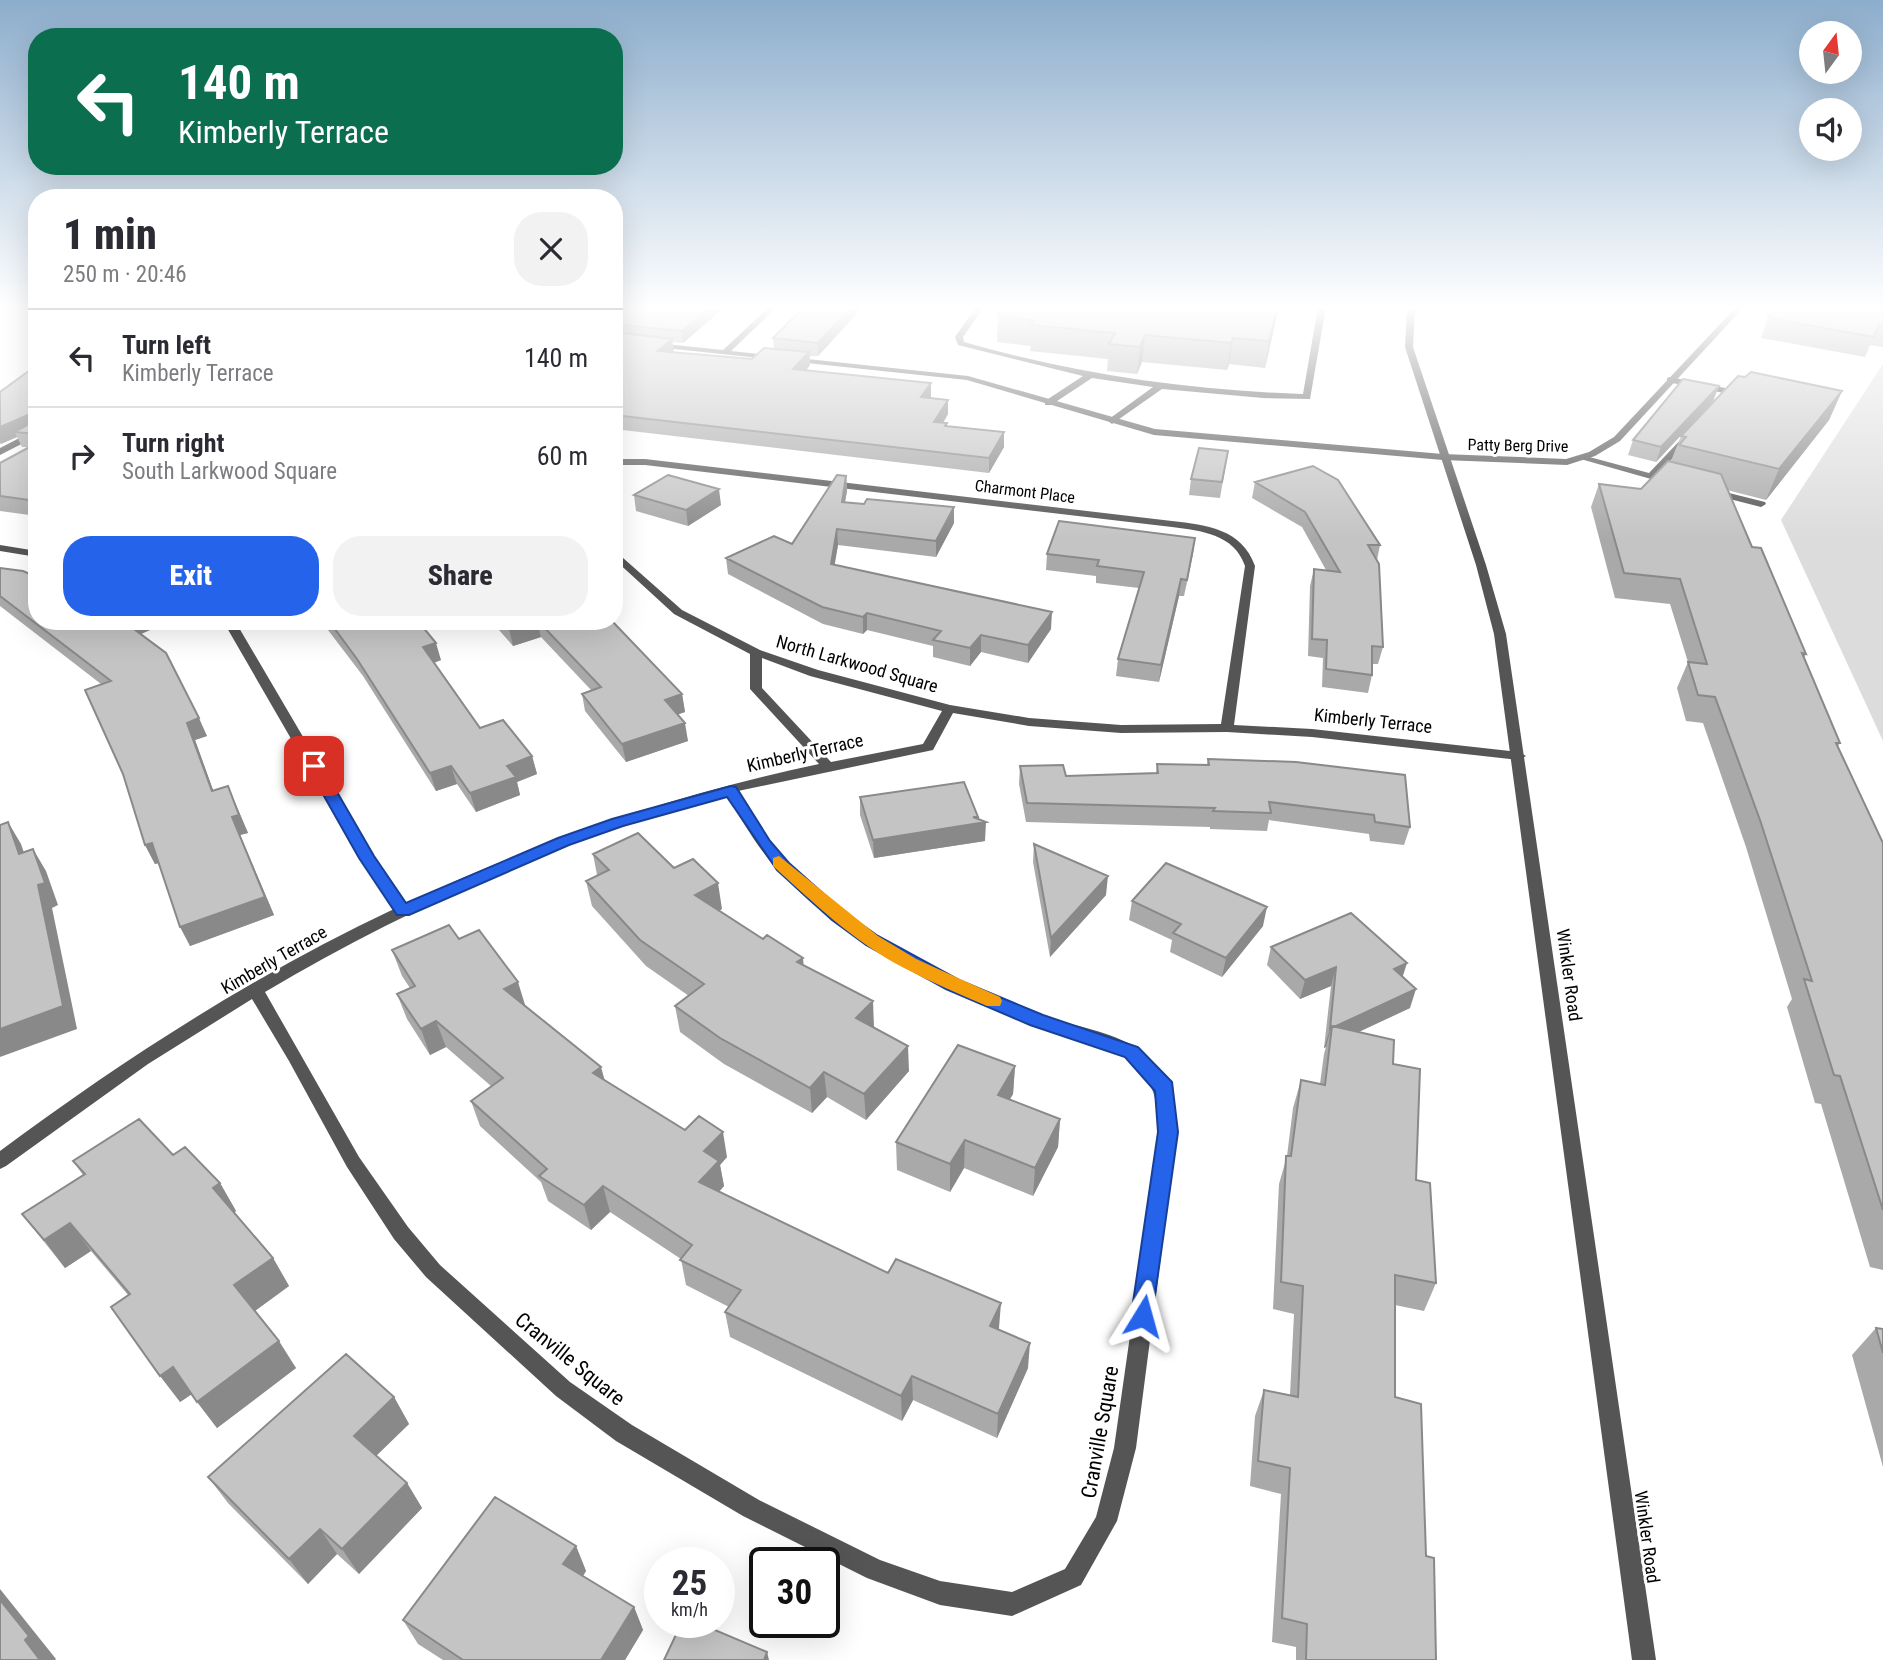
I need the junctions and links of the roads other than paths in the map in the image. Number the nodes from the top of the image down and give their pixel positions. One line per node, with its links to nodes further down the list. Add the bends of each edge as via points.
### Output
1 (989, 384): 11 (street, Patty Berg Drive)
2 (1076, 384): 11 (street)
3 (1158, 384): 8 (street)
4 (1309, 384): 8 (street, via 1307,397)
5 (1421, 384): 17 (street, Winkler Road)
6 (1666, 384): 18 (street, Patty Berg Drive, via 1617,439)
7 (1692, 384): 9 (street)
8 (1162, 385): 13 (street)
9 (1730, 392): 10 (street); 12 (street)
10 (1743, 395)
11 (1048, 403): 13 (street, Patty Berg Drive)
12 (1712, 411)
13 (1112, 421): 17 (street, Patty Berg Drive, via 1154,432)
14 (1695, 429): 20 (street)
15 (28, 437): 16 (street)
16 (0, 452)
17 (1443, 457): 18 (street, Patty Berg Drive, via 1567,463); 31 (street, Winkler Road, via 1500,634)
18 (1582, 458): 20 (street)
19 (623, 462): 30 (street, Charmont Place, via 1172,524 1231,537 1247,552 1250,566)
20 (1651, 476): 21 (street)
21 (1663, 479)
22 (1700, 488): 23 (street)
23 (1761, 504)
24 (0, 548): 25 (street)
25 (28, 553)
26 (623, 561): 28 (street, North Larkwood Square, via 678,612)
27 (234, 630): 34 (street, via 367,858)
28 (756, 652): 29 (street, North Larkwood Square, via 814,673); 32 (street, North Larkwood Square, via 756,689)
29 (949, 709): 30 (street, Kimberly Terrace, via 1029,722 1121,729); 32 (street, Kimberly Terrace, via 928,747)
30 (1227, 728): 31 (street, Kimberly Terrace)
31 (1519, 756): 37 (street, Winkler Road)
32 (828, 765): 33 (street, Kimberly Terrace)
33 (731, 791): 34 (street, Kimberly Terrace, via 617,822); 35 (street, Cranville Square, via 783,867 872,940 952,984 1036,1020 1132,1052 1165,1088 1168,1132 1125,1448 1107,1521 1073,1577 1012,1604 940,1593 876,1570 751,1508 624,1433 563,1389 433,1271 401,1233 353,1163)
34 (403, 911): 35 (street, Kimberly Terrace)
35 (256, 991): 36 (street, Kimberly Terrace, via 134,1066)
36 (0, 1161)
37 (1644, 1660)

